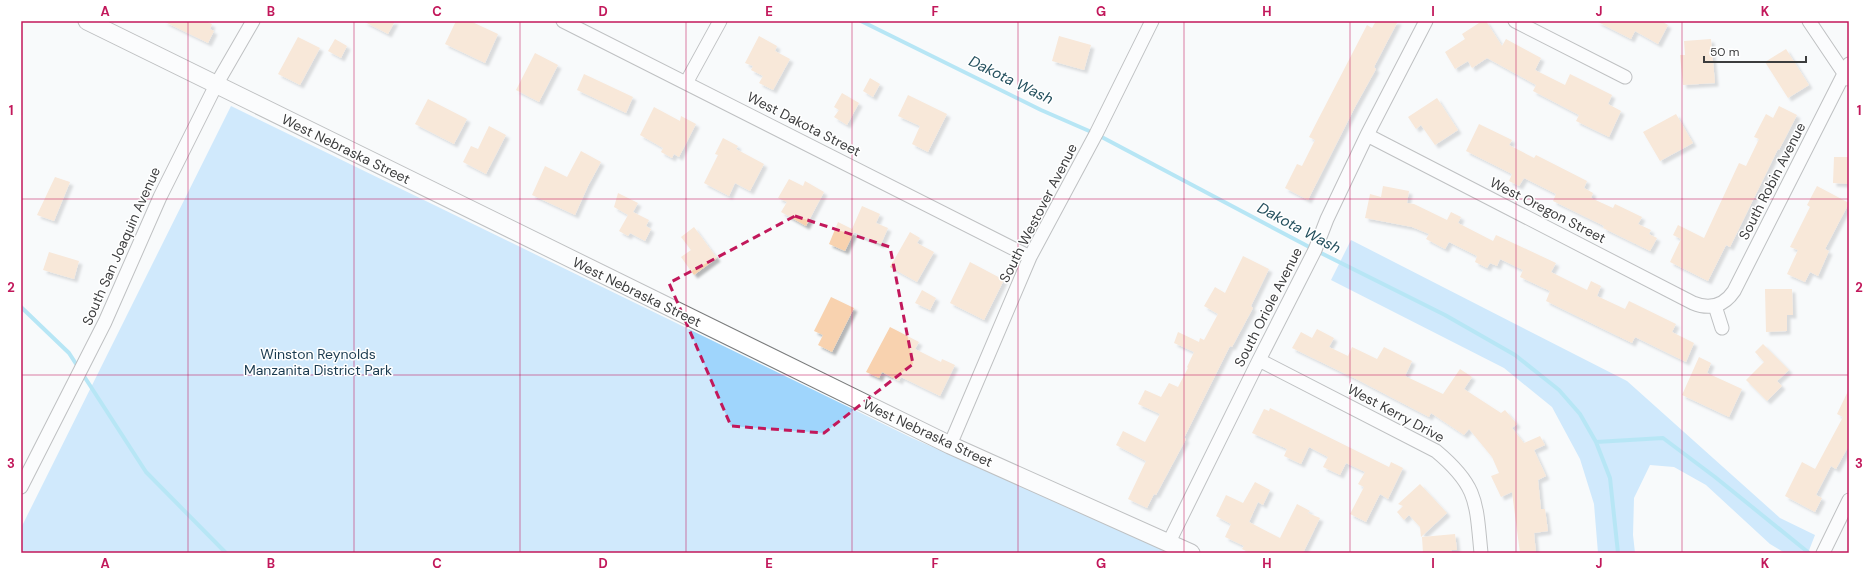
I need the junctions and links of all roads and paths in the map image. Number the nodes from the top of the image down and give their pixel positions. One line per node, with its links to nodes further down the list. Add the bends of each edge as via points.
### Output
1 (87, 21): 12 (street, West Nebraska Street)
2 (254, 21): 12 (street, South San Joaquin Avenue)
3 (563, 21): 11 (street, West Dakota Street)
4 (720, 21): 11 (street)
5 (1152, 21): 14 (street, South Westover Avenue, via 1096,134)
6 (1426, 21): 13 (street, South Oriole Avenue)
7 (1515, 21): 10 (street)
8 (1808, 21): 9 (street)
9 (1847, 73): 15 (street, South Robin Avenue, via 1734,292 1724,303)
10 (1625, 77)
11 (686, 83): 14 (street, West Dakota Street)
12 (216, 85): 18 (street, West Nebraska Street); 19 (street, South San Joaquin Avenue, via 160,197 106,322)
13 (1367, 135): 15 (street, West Oregon Street, via 1693,303 1707,307); 17 (street, South Oriole Avenue, via 1315,250)
14 (1030, 257): 18 (street, South Westover Avenue)
15 (1715, 306): 16 (street)
16 (1722, 328)
17 (1259, 360): 21 (street, South Oriole Avenue); 23 (street, West Kerry Drive, via 1436,451 1454,466 1468,485 1476,503)
18 (950, 445): 21 (street, West Nebraska Street)
19 (21, 487)
20 (1849, 500): 24 (street)
21 (1170, 542): 22 (street, West Nebraska Street)
22 (1191, 553)
23 (1481, 553)
24 (1823, 553)

